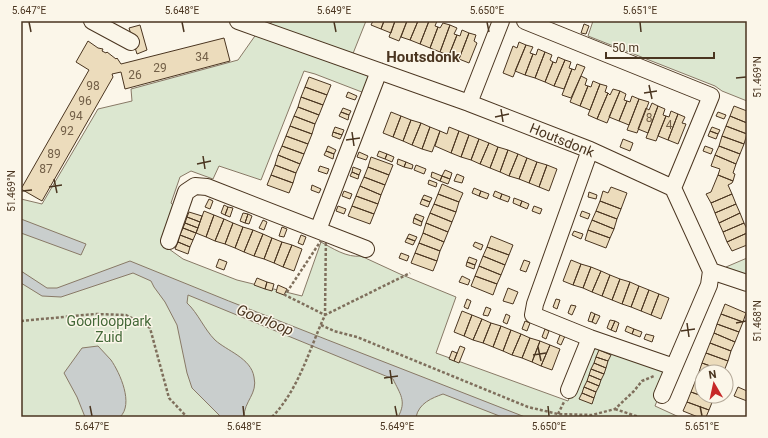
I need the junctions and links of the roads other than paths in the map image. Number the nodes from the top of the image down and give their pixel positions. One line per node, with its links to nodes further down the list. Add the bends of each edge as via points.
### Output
1 (92, 21): 5 (street)
2 (238, 21): 6 (street, Houtsdonk)
3 (501, 21): 7 (street)
4 (525, 21): 9 (street, via 711,96)
5 (131, 42)
6 (379, 71): 7 (street, Houtsdonk); 10 (street)
7 (469, 104): 8 (street, Houtsdonk)
8 (590, 150): 9 (street, Houtsdonk); 15 (street, via 533,315)
9 (673, 188): 13 (street)
10 (322, 232): 11 (street, via 207,187 195,186 186,192); 12 (street)
11 (169, 241)
12 (366, 248)
13 (711, 271): 14 (street); 16 (street, via 709,285)
14 (747, 283)
15 (590, 338): 16 (street); 17 (street)
16 (674, 368): 18 (street)
17 (569, 390)
18 (662, 395)

